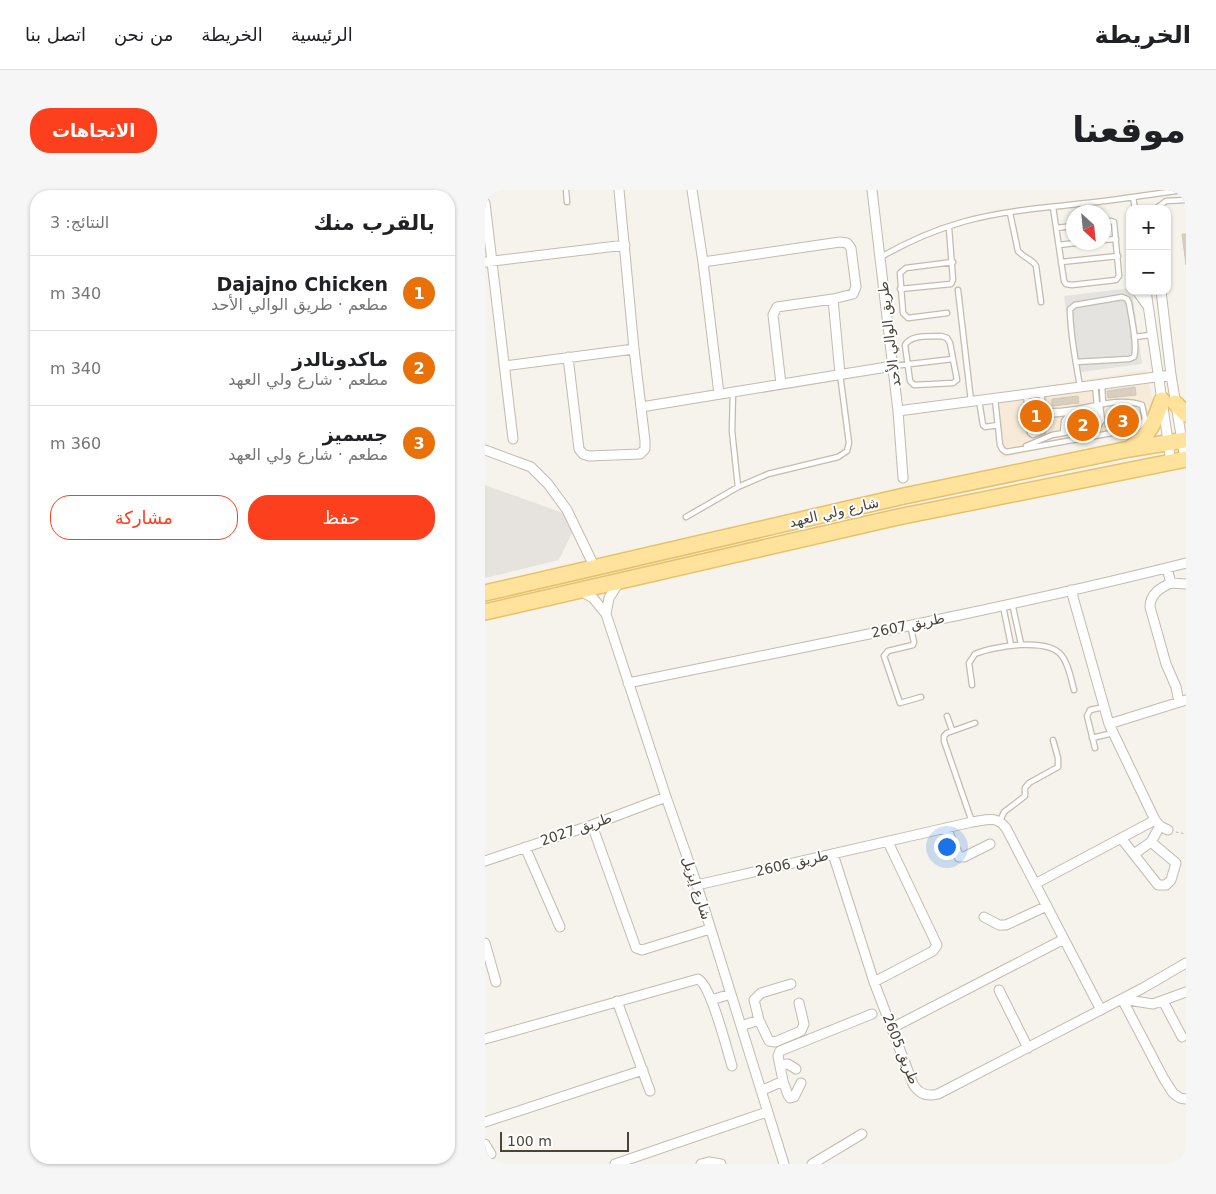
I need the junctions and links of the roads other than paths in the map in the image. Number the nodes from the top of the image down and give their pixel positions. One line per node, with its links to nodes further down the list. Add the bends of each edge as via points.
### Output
1 (566, 190): 8 (lane)
2 (619, 190): 20 (street)
3 (693, 190): 26 (street)
4 (872, 190): 24 (street, طريق الوالي الأحد)
5 (1183, 190): 6 (lane)
6 (1133, 197): 10 (lane); 12 (lane)
7 (1186, 200): 11 (lane, via 1166,201)
8 (567, 202)
9 (485, 203): 25 (street)
10 (1134, 205)
11 (1160, 205)
12 (1053, 207): 13 (lane); 17 (lane)
13 (1010, 213): 16 (lane, via 966,221); 35 (lane, via 1018,251 1036,266)
14 (1111, 220): 19 (lane)
15 (1066, 227): 17 (lane)
16 (949, 228): 24 (lane, via 898,247); 27 (lane)
17 (1056, 228): 22 (lane)
18 (1111, 239): 19 (lane)
19 (1116, 239): 23 (lane)
20 (625, 245): 25 (street); 40 (street)
21 (1066, 245): 22 (lane)
22 (1059, 246): 28 (lane)
23 (1118, 256): 28 (lane); 28 (lane, via 1119,276 1116,280 1071,285 1064,280)
24 (881, 257): 46 (street, طريق الوالي الأحد)
25 (489, 262): 45 (street)
26 (703, 262): 34 (street, via 847,243 851,248 856,287 853,294); 55 (street)
27 (953, 262): 29 (lane, via 906,268 900,273); 29 (lane, via 951,284)
28 (1061, 262)
29 (900, 289): 37 (lane, via 904,316)
30 (957, 290): 58 (lane)
31 (1140, 295): 36 (street)
32 (1147, 295): 36 (street)
33 (1161, 295): 48 (street)
34 (833, 300): 47 (street); 50 (street, via 774,310)
35 (1041, 302)
36 (1148, 306): 38 (street)
37 (947, 313)
38 (1151, 335): 39 (lane); 49 (street)
39 (1134, 336): 43 (lane, via 1132,359); 43 (lane, via 1129,301 1125,297 1075,305 1070,311)
40 (634, 349): 41 (street); 60 (street)
41 (568, 358): 45 (street); 60 (street, via 579,449 583,454 640,454 645,449)
42 (953, 359): 44 (lane); 44 (lane, via 947,338 911,338 905,345); 44 (lane, via 957,380 953,383 913,385)
43 (1076, 362): 52 (lane)
44 (907, 363): 46 (lane)
45 (504, 366): 65 (street)
46 (893, 366): 47 (street); 62 (street, طريق الوالي الأحد)
47 (841, 374): 50 (street); 71 (lane, via 849,443 847,451 839,457 768,474)
48 (1171, 375): 49 (street); 59 (street)
49 (1158, 377): 51 (street); 59 (street)
50 (781, 384): 53 (street)
51 (1098, 385): 52 (street); 61 (lane)
52 (1080, 387): 54 (street)
53 (733, 392): 55 (street); 71 (lane, via 732,431)
54 (1041, 392): 56 (street); 61 (lane, via 1043,405 1049,411)
55 (719, 394): 60 (street)
56 (1026, 394): 57 (street); 61 (lane, via 1033,436 1043,432 1047,415)
57 (995, 399): 58 (street); 63 (lane)
58 (975, 401): 62 (street); 63 (lane, via 983,425)
59 (1174, 406): 66 (main road); 69 (street); 69 (street)
60 (641, 407)
61 (1100, 407): 64 (lane, via 1067,417 1063,421); 64 (lane, via 1102,420 1098,427); 68 (lane, via 1128,402 1142,405 1145,419 1134,429)
62 (898, 411): 70 (street, طريق الوالي الأحد)
63 (998, 425): 68 (lane, via 1002,449 1006,452)
64 (1063, 433): 68 (lane)
65 (513, 439)
66 (1129, 449): 69 (main road, شارع ولي العهد); 74 (main road, شارع ولي العهد, via 904,496)
67 (485, 450): 74 (street, via 531,467 548,484 567,510)
68 (1018, 450)
69 (1178, 451): 76 (main road, شارع ولي العهد, via 1051,480 1026,490)
70 (903, 478)
71 (738, 487): 72 (lane)
72 (685, 517)
73 (1186, 563): 75 (street, طريق 2607)
74 (595, 568): 79 (main road); 82 (main road, شارع ولي العهد)
75 (1167, 568): 77 (street); 81 (street, طريق 2607)
76 (622, 580): 79 (main road, شارع ولي العهد); 85 (street, via 611,593)
77 (1171, 583): 78 (street); 93 (street, via 1153,594 1150,607 1166,664)
78 (1186, 584)
79 (598, 585): 80 (main road, شارع ولي العهد)
80 (579, 590): 84 (main road, شارع ولي العهد); 85 (street, شارع إيزيل, via 593,598)
81 (1071, 590): 83 (street, طريق 2607); 94 (street)
82 (485, 593)
83 (1007, 604): 86 (street, طريق 2607); 87 (lane); 88 (lane)
84 (485, 612)
85 (606, 614): 89 (street, شارع إيزيل)
86 (911, 625): 89 (street, طريق 2607); 92 (lane, via 913,644 888,651 884,656 900,703)
87 (1021, 644): 88 (lane); 91 (lane, via 1052,649 1061,654)
88 (1011, 645): 90 (lane, via 980,652 971,658)
89 (628, 683): 103 (street, شارع إيزيل)
90 (971, 685)
91 (1074, 690)
92 (921, 697)
93 (1182, 701): 97 (street)
94 (1104, 708): 97 (street); 100 (lane, via 1088,713)
95 (947, 716): 98 (lane)
96 (975, 723): 98 (lane)
97 (1109, 724): 99 (street)
98 (952, 730): 105 (lane, via 944,740)
99 (1113, 734): 100 (lane); 107 (street)
100 (1092, 738): 102 (lane)
101 (1053, 740): 104 (lane, via 1058,766 1029,783 1025,796 1004,812)
102 (1095, 748)
103 (666, 797): 106 (street, طريق 2027); 118 (street, شارع إيزيل)
104 (1001, 821): 105 (street, طريق 2606); 117 (street)
105 (972, 822): 108 (street, طريق 2606)
106 (591, 825): 113 (street, طريق 2027); 122 (street, via 636,948 642,950)
107 (1161, 826): 109 (street); 111 (street)
108 (946, 828): 110 (street, طريق 2606); 112 (street, via 959,857)
109 (1121, 838): 115 (street); 117 (street)
110 (887, 842): 114 (street, طريق 2606); 127 (street, via 937,945 933,951)
111 (1151, 842): 115 (street); 115 (street, via 1176,864 1166,885 1158,885)
112 (990, 844)
113 (525, 847): 116 (street, طريق 2027); 121 (street)
114 (833, 854): 118 (street, طريق 2606); 127 (street, طريق 2605)
115 (1134, 854)
116 (485, 861)
117 (1035, 884): 119 (street)
118 (697, 885): 122 (street, شارع إيزيل)
119 (1047, 906): 120 (street, via 1006,925); 123 (street)
120 (985, 917)
121 (560, 927)
122 (710, 929): 131 (street, شارع إيزيل)
123 (1065, 939): 137 (street); 141 (street)
124 (485, 943): 126 (street)
125 (1186, 963): 132 (street, طريق 2605)
126 (496, 982)
127 (875, 982): 141 (street, طريق 2605)
128 (791, 984): 139 (street, via 757,996 754,1000)
129 (999, 990): 144 (street)
130 (1186, 993): 135 (street)
131 (731, 994): 133 (street); 140 (street, شارع إيزيل)
132 (1122, 999): 135 (street, via 1147,1004); 137 (street, طريق 2605); 153 (street, via 1164,1079 1173,1092)
133 (711, 1000): 134 (street, via 704,983 698,978); 146 (street)
134 (617, 1001): 143 (street); 148 (street)
135 (1163, 1001): 142 (street)
136 (799, 1003): 139 (street, via 804,1024 801,1032 775,1042 769,1041)
137 (1101, 1010): 144 (street, طريق 2605)
138 (872, 1014): 145 (street, via 780,1051)
139 (759, 1020): 140 (street)
140 (741, 1026): 152 (street, شارع إيزيل)
141 (892, 1028): 144 (street, طريق 2605, via 915,1087 930,1096)
142 (1182, 1037)
143 (485, 1039)
144 (1028, 1048)
145 (780, 1065): 147 (street, via 788,1064); 149 (street)
146 (733, 1066)
147 (796, 1069)
148 (643, 1070): 151 (street); 155 (street)
149 (783, 1081): 150 (street, via 790,1098 794,1097); 152 (street)
150 (801, 1083)
151 (650, 1091)
152 (761, 1091): 154 (street, شارع إيزيل)
153 (1186, 1099)
154 (767, 1112): 159 (street); 162 (street, شارع إيزيل)
155 (485, 1122)
156 (862, 1134): 163 (street)
157 (485, 1144): 158 (street)
158 (491, 1154)
159 (615, 1164)
160 (701, 1164): 161 (street)
161 (721, 1164)
162 (784, 1164)
163 (812, 1164)

